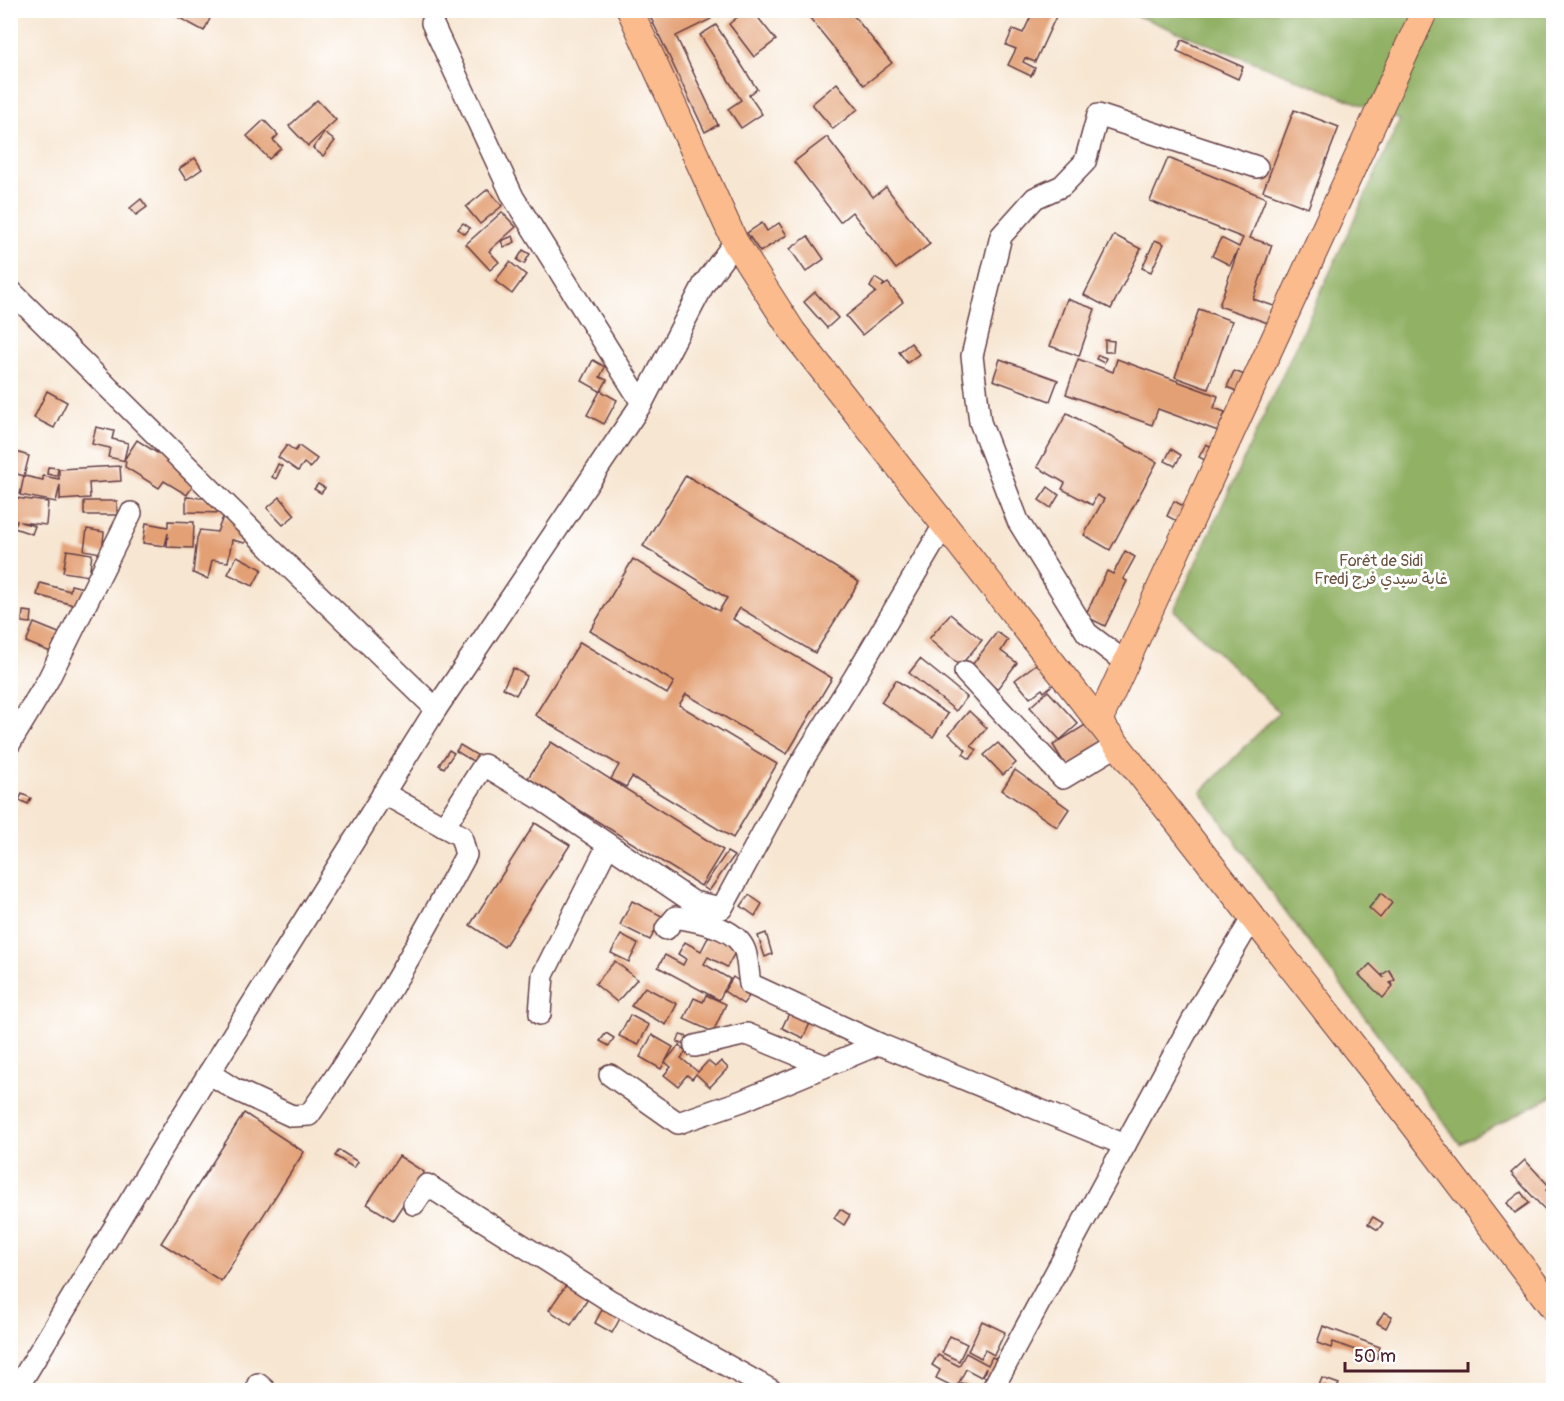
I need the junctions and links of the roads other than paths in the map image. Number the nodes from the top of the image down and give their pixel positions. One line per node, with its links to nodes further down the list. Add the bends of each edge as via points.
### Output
1 (630, 10): 5 (main road)
2 (1425, 10): 10 (main road)
3 (432, 23): 7 (street, via 513,197)
4 (1257, 168): 10 (street, via 1098,116 1084,162 1062,186 1035,198 1001,236 972,356 980,422 1024,530 1088,633)
5 (735, 242): 7 (street, via 704,284); 9 (main road, via 793,332)
6 (10, 290): 12 (street)
7 (642, 403): 12 (street)
8 (131, 513): 14 (street, via 48,680)
9 (944, 525): 13 (main road); 18 (street, via 799,766 722,908 693,902)
10 (1126, 663): 13 (main road)
11 (965, 672): 15 (street, via 1063,778)
12 (436, 709): 16 (street)
13 (1099, 721): 15 (main road)
14 (10, 743)
15 (1118, 746): 19 (main road)
16 (383, 793): 17 (street); 25 (street)
17 (444, 827): 18 (street, via 484,765); 25 (street, via 461,836 466,855 395,982 309,1115 292,1116)
18 (608, 845): 21 (street, via 543,975)
19 (1253, 917): 27 (street); 29 (main road)
20 (666, 929): 22 (street, via 676,917 726,932 744,950 750,984)
21 (540, 1014)
22 (879, 1044): 24 (street); 27 (street)
23 (695, 1046): 24 (street, via 747,1034)
24 (825, 1066): 26 (street, via 678,1123)
25 (209, 1073): 30 (street)
26 (610, 1075)
27 (1125, 1145): 32 (street)
28 (414, 1204): 31 (street, via 427,1185 609,1300)
29 (1554, 1309)
30 (16, 1390)
31 (771, 1390)
32 (992, 1390)

